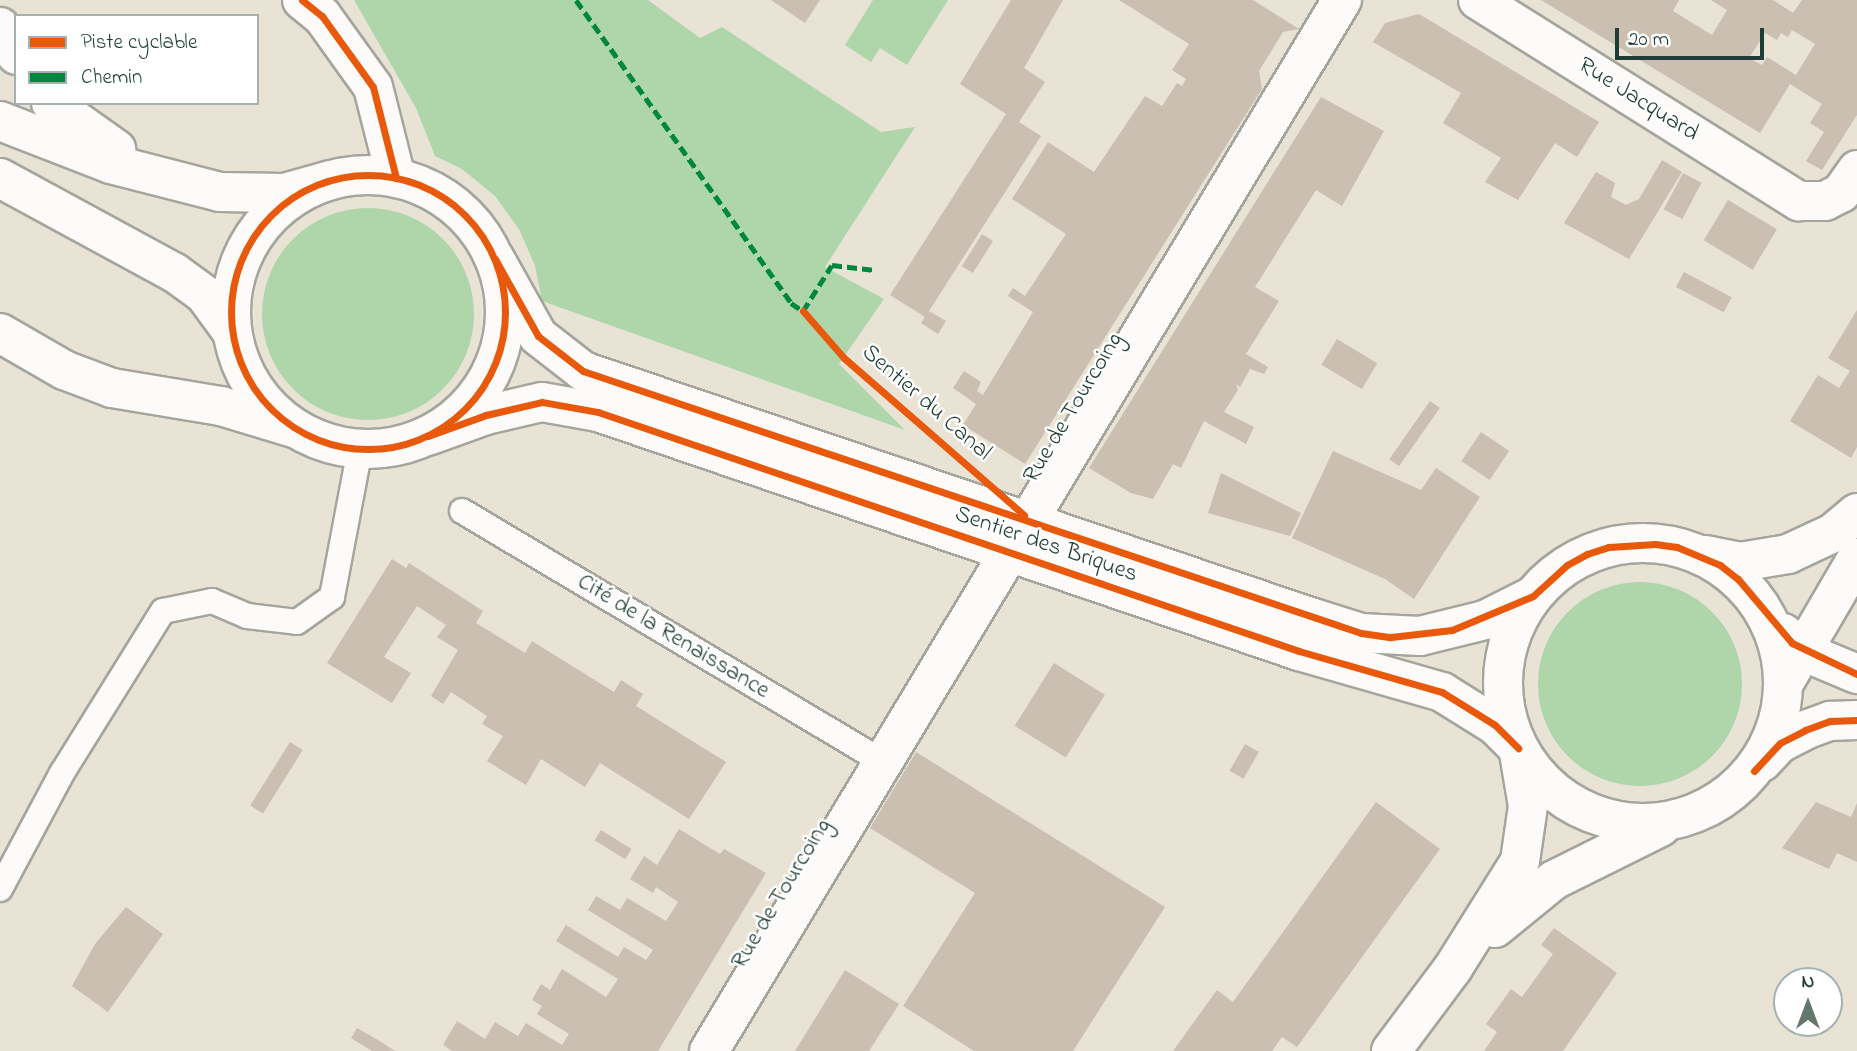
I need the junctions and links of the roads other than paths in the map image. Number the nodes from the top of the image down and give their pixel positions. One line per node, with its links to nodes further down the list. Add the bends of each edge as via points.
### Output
1 (302, 0): 10 (main road, via 329,24 373,88)
2 (1342, 0): 21 (main road, Rue de Tourcoing)
3 (1478, 0): 8 (main road, Rue Jacquard, via 1799,201 1825,201 1841,193)
4 (0, 27): 5 (main road)
5 (14, 52)
6 (54, 105): 12 (main road, via 97,139)
7 (0, 121): 12 (main road, via 111,164)
8 (1857, 170)
9 (0, 178): 14 (main road, via 175,273 205,295)
10 (396, 178): 11 (main road, via 375,175); 13 (main road, via 456,206)
11 (331, 180): 12 (main road, via 284,193 246,195); 14 (main road, via 274,212 247,247 233,288)
12 (187, 185)
13 (495, 258): 17 (main road, via 506,302 497,360 466,409); 21 (main road, Sentier des Briques, via 538,336 583,371)
14 (232, 332): 16 (main road, via 237,355 259,397)
15 (0, 333): 16 (main road, via 64,370 112,388 220,406)
16 (293, 428): 18 (main road, Sentier des Briques, via 337,446)
17 (428, 436): 18 (main road, Sentier des Briques, via 406,444); 22 (main road, Sentier des Briques, via 513,407 542,402 568,405)
18 (360, 449): 35 (lane, via 332,597 297,622 247,615 212,601 163,611 62,773)
19 (461, 511): 32 (lane, Cité de la Renaissance)
20 (1857, 513): 23 (main road, via 1822,539 1788,554 1740,562)
21 (1030, 520): 22 (main road, Rue de Tourcoing); 25 (main road, Sentier des Briques, via 1361,633 1391,637 1446,632 1485,620)
22 (1011, 554): 31 (main road, Sentier des Briques, via 1299,651 1442,692 1495,726); 32 (main road, Rue de Tourcoing)
23 (1700, 554): 25 (main road, via 1655,544 1609,547 1567,565); 26 (main road, via 1738,579)
24 (1857, 558): 27 (main road)
25 (1533, 596): 31 (main road, via 1515,626 1505,659 1504,704)
26 (1767, 616): 27 (main road); 29 (main road, via 1783,660)
27 (1803, 649): 28 (main road); 29 (main road)
28 (1857, 674)
29 (1784, 683): 33 (main road, via 1776,730)
30 (1857, 720): 33 (main road, via 1830,721 1792,737)
31 (1518, 748): 34 (main road, via 1545,784 1584,811 1629,823); 36 (main road, via 1528,806 1520,861)
32 (884, 764): 37 (main road, Rue de Tourcoing)
33 (1754, 771): 34 (main road, via 1719,802)
34 (1676, 821): 36 (main road, via 1596,855 1554,880 1523,902)
35 (0, 889)
36 (1453, 968): 38 (main road)
37 (709, 1051)
38 (1391, 1051)

